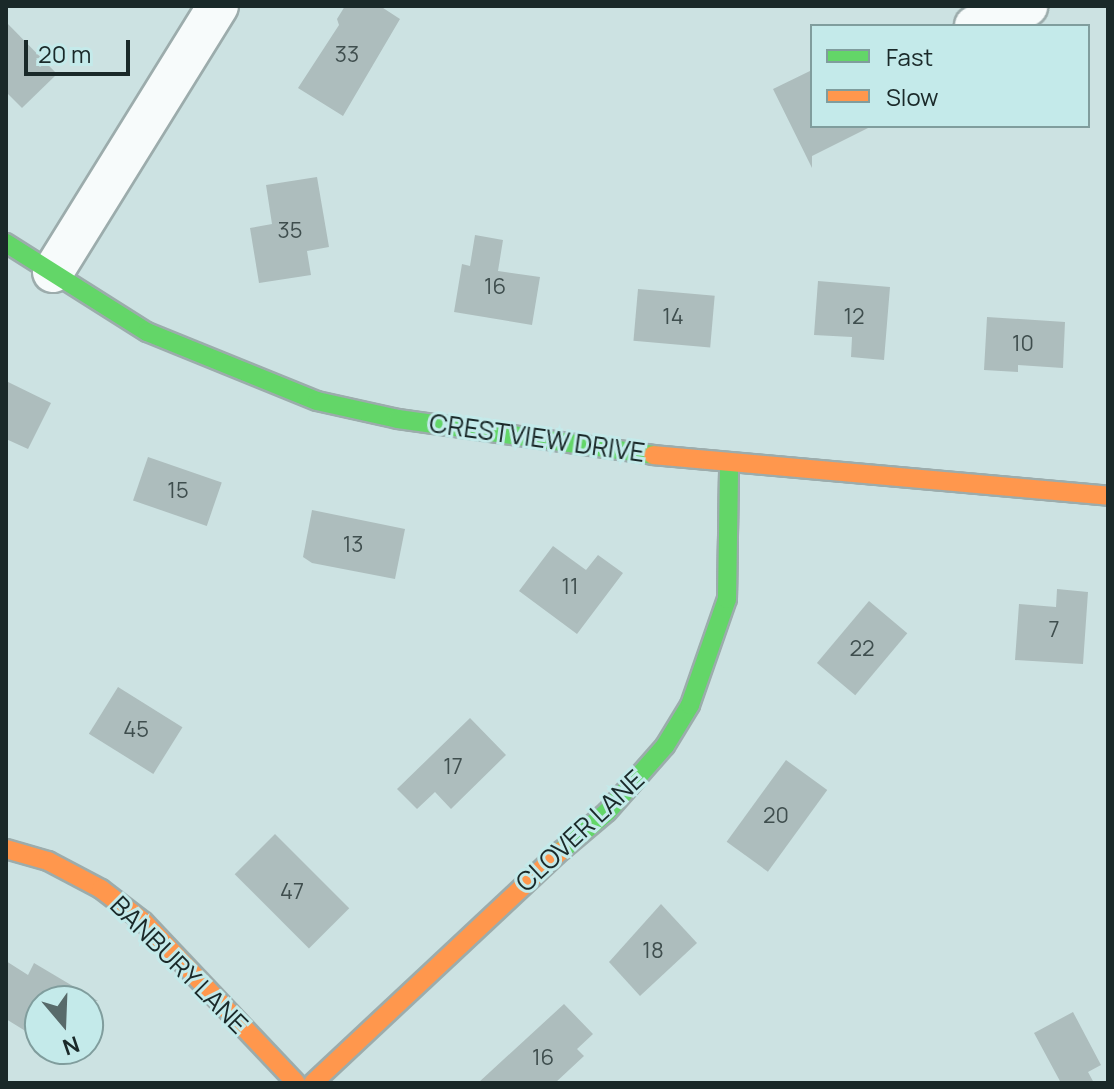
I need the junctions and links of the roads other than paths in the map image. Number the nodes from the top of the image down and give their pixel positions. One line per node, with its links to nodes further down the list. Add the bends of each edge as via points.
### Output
1 (218, 6): 5 (street)
2 (1027, 6): 3 (street)
3 (980, 24)
4 (6, 243): 5 (street, CRESTVIEW DRIVE)
5 (53, 272): 6 (street, CRESTVIEW DRIVE, via 147,332 317,401 398,419)
6 (729, 466): 7 (street, CRESTVIEW DRIVE); 10 (street, CLOVER LANE, via 727,599 690,705 665,746 607,812 536,872)
7 (1108, 496)
8 (6, 849): 9 (street, BANBURY LANE, via 48,861 101,889 144,922)
9 (296, 1083)
10 (313, 1083)

